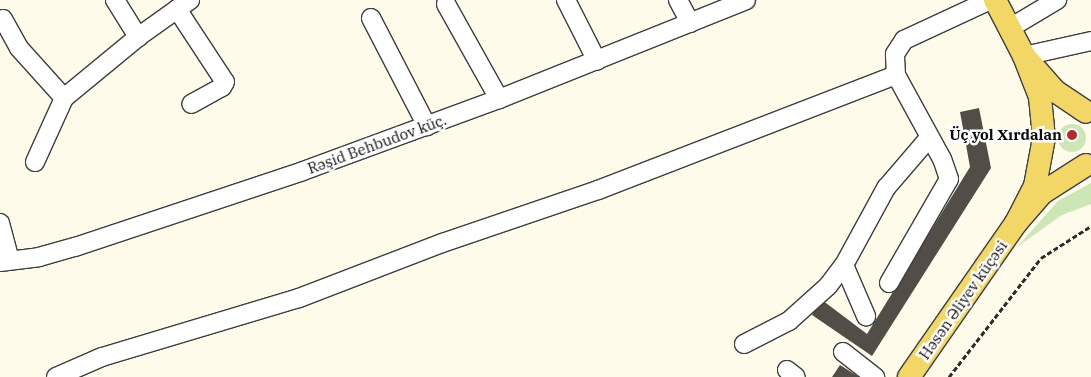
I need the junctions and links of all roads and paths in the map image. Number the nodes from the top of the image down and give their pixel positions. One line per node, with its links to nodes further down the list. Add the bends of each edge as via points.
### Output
1 (114, 0): 14 (street)
2 (566, 0): 17 (street)
3 (678, 0): 12 (street)
4 (746, 0): 12 (street, Rəşid Behbudov küç.)
5 (990, 0): 18 (street, via 904,40 895,54)
6 (995, 0): 13 (main road)
7 (1057, 0): 13 (street)
8 (446, 4): 20 (street)
9 (184, 5): 14 (street); 21 (street, via 225,82 222,87)
10 (371, 18): 23 (street)
11 (3, 19): 19 (street, via 19,48)
12 (690, 23): 17 (street, Rəşid Behbudov küç.)
13 (1010, 28): 16 (main road)
14 (138, 37): 19 (street)
15 (1091, 41): 16 (street)
16 (1024, 56): 22 (main road, via 1055,91); 25 (main road, via 1040,97)
17 (597, 61): 20 (street, Rəşid Behbudov küç.)
18 (896, 75): 24 (street); 37 (street, via 598,190 442,243 298,298 102,357)
19 (64, 98): 26 (street)
20 (499, 99): 23 (street, Rəşid Behbudov küç.)
21 (191, 104)
22 (1089, 114): 25 (main road, via 1067,110 1055,115)
23 (427, 126): 31 (street, Rəşid Behbudov küç., via 76,247)
24 (929, 138): 32 (street, via 886,188); 33 (street, via 947,171 947,187)
25 (1044, 138): 27 (main road, via 1047,151 1055,161 1066,167); 29 (main road, via 1037,180)
26 (35, 162)
27 (1089, 163): 29 (main road, via 1067,174 1042,193)
28 (0, 223): 31 (street)
29 (1016, 223): 39 (main road, Həsən Əliyev küçəsi)
30 (1091, 226): 40 (path, via 1041,258)
31 (5, 261)
32 (844, 265): 34 (street); 35 (street, via 808,306 789,321)
33 (889, 283)
34 (866, 316)
35 (744, 344)
36 (843, 352): 38 (street)
37 (56, 377)
38 (875, 377)
39 (909, 377)
40 (949, 377)

